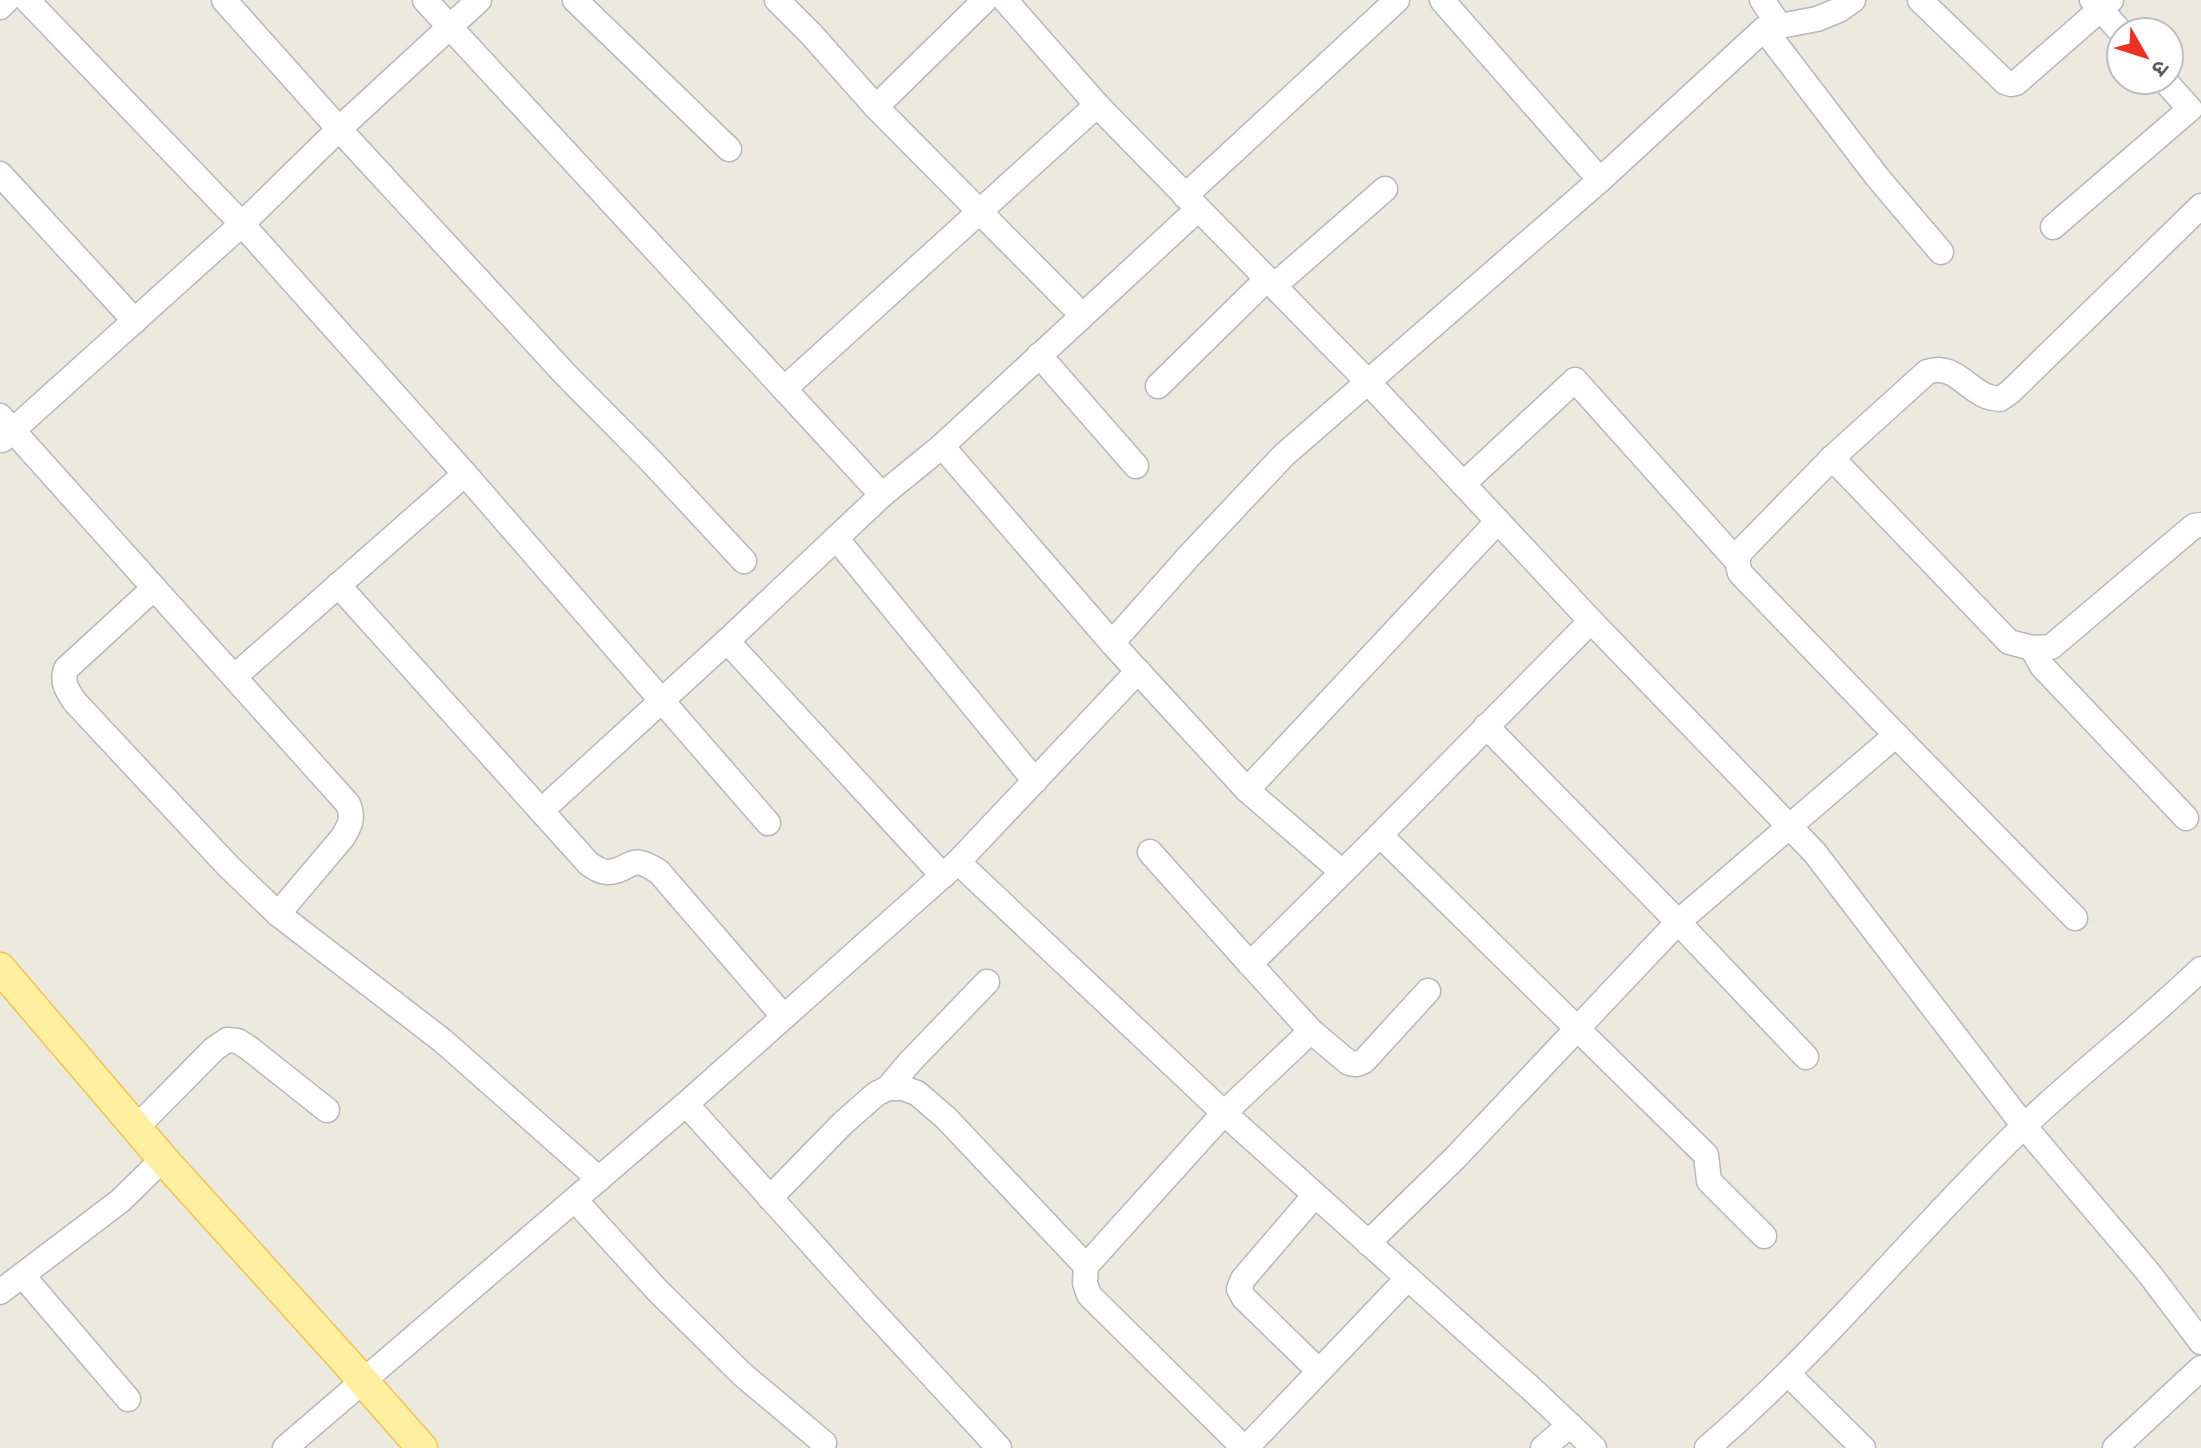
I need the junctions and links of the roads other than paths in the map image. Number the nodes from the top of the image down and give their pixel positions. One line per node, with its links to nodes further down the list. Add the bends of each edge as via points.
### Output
1 (7, 0): 16 (street)
2 (27, 0): 30 (street)
3 (224, 0): 22 (street)
4 (425, 0): 17 (street)
5 (479, 0): 17 (street)
6 (575, 0): 23 (street)
7 (777, 0): 21 (street)
8 (985, 0): 21 (street)
9 (1005, 0): 20 (street)
10 (1397, 0): 27 (street)
11 (1442, 0): 25 (street)
12 (1762, 0): 18 (street)
13 (1853, 0): 18 (street, via 1817,19)
14 (1920, 0): 15 (street, via 2011,84)
15 (2101, 3)
16 (0, 7)
17 (449, 26): 22 (street); 39 (street)
18 (1772, 27): 25 (street); 32 (street, via 1878,178)
19 (2196, 104): 31 (street)
20 (1097, 105): 27 (street); 29 (street)
21 (876, 107): 29 (street)
22 (339, 129): 30 (street); 51 (street)
23 (729, 149)
24 (0, 174): 35 (street)
25 (1600, 180): 37 (street)
26 (1385, 189): 33 (street)
27 (1192, 202): 33 (street); 34 (street)
28 (2201, 206): 42 (street, via 2000,399 1938,368 1927,372)
29 (979, 212): 34 (street); 39 (street)
30 (242, 224): 35 (street); 44 (street)
31 (2053, 227)
32 (1941, 252)
33 (1271, 283): 37 (street); 38 (street)
34 (1082, 315): 36 (street)
35 (135, 321): 40 (street)
36 (1039, 355): 41 (street); 43 (street)
37 (1368, 382): 45 (street); 57 (street, via 1284,455)
38 (1158, 386)
39 (784, 389): 46 (street)
40 (4, 429): 54 (street)
41 (942, 446): 46 (street); 57 (street)
42 (1832, 458): 52 (street); 58 (street, via 2009,642)
43 (1136, 466)
44 (465, 474): 53 (street); 61 (street)
45 (1463, 484): 48 (street); 52 (street, via 1575,380)
46 (882, 495): 50 (street)
47 (2201, 502): 49 (street, via 2194,516)
48 (1498, 521): 55 (street); 65 (street)
49 (2198, 525): 58 (street, via 2051,647)
50 (836, 538): 56 (street); 64 (street)
51 (744, 561)
52 (1737, 561): 63 (street, via 1740,573)
53 (338, 585): 60 (street); 66 (street)
54 (154, 588): 60 (street); 74 (street, via 71,662 64,683 75,702)
55 (1591, 621): 62 (street); 69 (street)
56 (727, 641): 61 (street); 72 (street)
57 (1112, 643): 59 (street)
58 (2032, 648): 67 (street, via 2042,666)
59 (1138, 671): 64 (street); 65 (street)
60 (234, 677): 74 (street, via 352,813 343,837)
61 (662, 701): 66 (street); 68 (street)
62 (1486, 726): 70 (street); 76 (street)
63 (1896, 735): 69 (street); 75 (street)
64 (1035, 781): 72 (street)
65 (1247, 790): 73 (street)
66 (541, 811): 82 (street, via 599,870 640,862 659,872)
67 (2186, 818)
68 (768, 823)
69 (1789, 825): 76 (street); 90 (street)
70 (1380, 835): 73 (street); 83 (street)
71 (1150, 852): 77 (street)
72 (950, 869): 82 (street); 89 (street)
73 (1341, 871): 77 (street)
74 (278, 914): 93 (street, via 443,1041)
75 (2075, 918)
76 (1678, 922): 83 (street); 85 (street)
77 (1250, 964): 84 (street)
78 (0, 968): 91 (main road)
79 (2201, 969): 90 (street)
80 (987, 982): 86 (street)
81 (1428, 991): 84 (street, via 1357,1064)
82 (784, 1017): 87 (street)
83 (1577, 1028): 97 (street, via 1706,1155 1709,1181); 98 (street)
84 (1311, 1031): 89 (street)
85 (1806, 1057)
86 (888, 1088): 95 (street, via 842,1124); 99 (street, via 917,1093 946,1118)
87 (686, 1104): 93 (street); 95 (street)
88 (327, 1110): 91 (street, via 250,1049 227,1040)
89 (1224, 1113): 94 (street); 99 (street)
90 (2024, 1126): 103 (street); 106 (street)
91 (136, 1128): 92 (main road)
92 (163, 1159): 100 (street, via 120,1201); 107 (main road)
93 (599, 1179): 96 (street)
94 (1315, 1195): 98 (street); 105 (street, via 1239,1289)
95 (770, 1198): 113 (street)
96 (575, 1200): 107 (street); 110 (street, via 743,1375)
97 (1764, 1236)
98 (1368, 1243): 101 (street)
99 (1086, 1266): 114 (street, via 1089,1295)
100 (23, 1276): 102 (street); 108 (street)
101 (1408, 1278): 105 (street); 109 (street)
102 (0, 1292)
103 (2201, 1342)
104 (2201, 1368): 119 (street)
105 (1319, 1371): 114 (street)
106 (1788, 1374): 117 (street); 118 (street)
107 (364, 1382): 111 (street); 112 (main road)
108 (128, 1399)
109 (1570, 1425): 115 (street); 116 (street)
110 (824, 1443)
111 (285, 1448)
112 (422, 1448)
113 (999, 1448)
114 (1245, 1448)
115 (1543, 1448)
116 (1594, 1448)
117 (1707, 1448)
118 (1863, 1448)
119 (2115, 1448)

